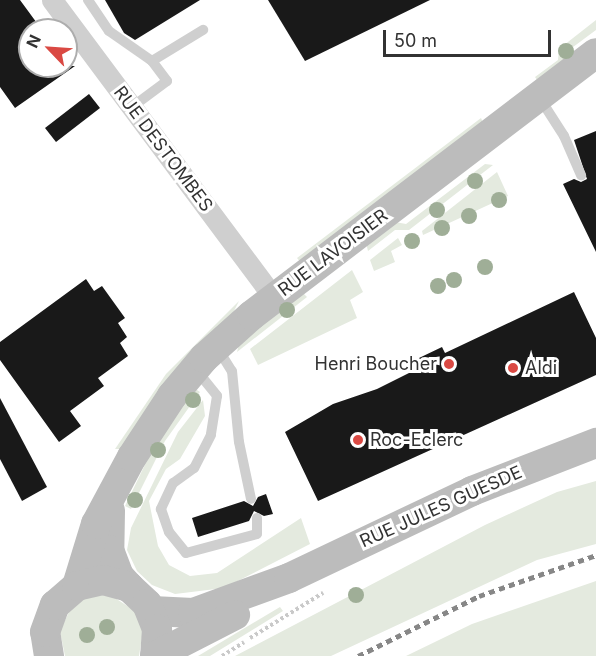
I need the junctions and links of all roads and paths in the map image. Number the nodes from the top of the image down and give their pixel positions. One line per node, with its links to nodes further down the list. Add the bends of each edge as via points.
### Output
1 (52, 0): 7 (street, RUE DESTOMBES)
2 (88, 0): 5 (lane, via 109,31)
3 (203, 30): 5 (lane)
4 (596, 53): 6 (street, RUE LAVOISIER)
5 (152, 61): 7 (lane, via 167,81)
6 (539, 97): 8 (lane, via 564,136); 9 (street, RUE LAVOISIER)
7 (132, 107): 9 (street, RUE DESTOMBES)
8 (581, 175)
9 (274, 298): 10 (street, RUE LAVOISIER)
10 (216, 346): 11 (street, RUE LAVOISIER); 14 (lane, via 232,371 239,442)
11 (195, 368): 13 (street, RUE LAVOISIER, via 151,426); 15 (lane, via 218,396 212,435 194,468 173,483 160,509 169,532 186,553 256,534)
12 (596, 443): 16 (street, RUE JULES GUESDE, via 472,491)
13 (115, 493): 17 (street, RUE LAVOISIER, via 96,524); 18 (street, RUE LAVOISIER, via 107,541 115,569)
14 (251, 499)
15 (257, 518)
16 (289, 578): 19 (street, RUE JULES GUESDE, via 193,613 170,615); 21 (street, RUE JULES GUESDE, via 236,614)
17 (77, 586): 18 (street, via 103,580); 20 (street, via 61,597 51,613 45,632)
18 (129, 587): 19 (street, RUE LAVOISIER)
19 (152, 611): 21 (street, via 158,638)
20 (49, 656)
21 (155, 656)

